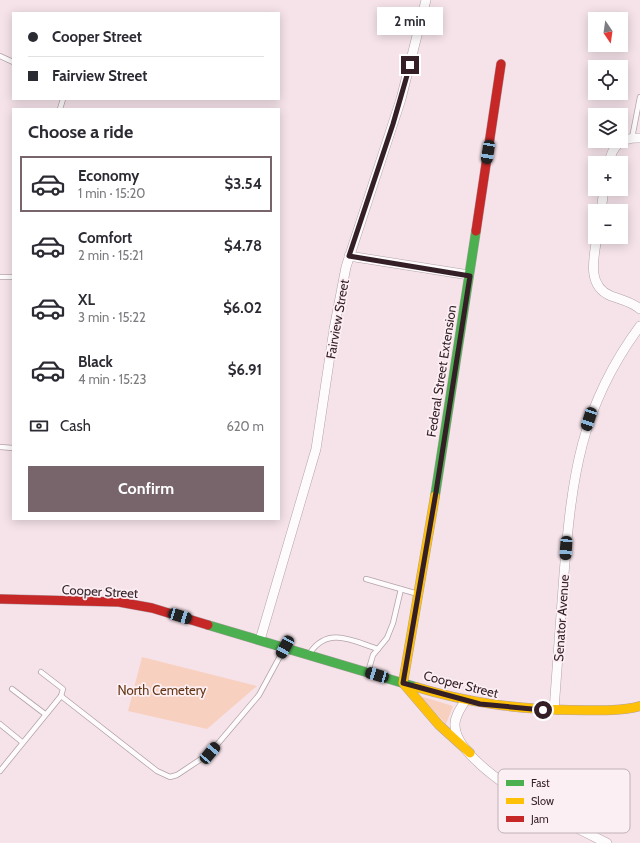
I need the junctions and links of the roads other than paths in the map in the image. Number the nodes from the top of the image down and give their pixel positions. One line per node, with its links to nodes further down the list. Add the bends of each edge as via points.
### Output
1 (426, 0): 9 (street, Fairview Street, via 397,111)
2 (0, 56): 3 (lane)
3 (12, 62)
4 (501, 64): 10 (street, Federal Street Extension)
5 (640, 97): 6 (lane)
6 (636, 138): 7 (street, via 622,140 615,146)
7 (611, 156)
8 (596, 244): 13 (street, via 593,269 596,281 605,293)
9 (349, 256): 10 (street); 21 (street, Fairview Street, via 335,324 316,449)
10 (470, 276): 19 (street, Federal Street Extension)
11 (0, 277): 12 (lane)
12 (12, 277)
13 (640, 309)
14 (640, 326): 32 (street, Senator Avenue, via 598,396 577,463 568,520)
15 (0, 447): 16 (lane)
16 (12, 448)
17 (366, 579): 18 (lane)
18 (400, 589): 19 (lane); 23 (lane, via 389,633)
19 (418, 594): 27 (street, Federal Street Extension)
20 (0, 600): 21 (street, Cooper Street, via 130,604 171,613)
21 (260, 640): 22 (street, Cooper Street)
22 (285, 647): 24 (street, Cooper Street); 29 (lane, via 259,696 210,753 170,777 157,771)
23 (378, 649): 24 (lane, via 341,637 332,637 316,645); 26 (lane, via 373,655)
24 (309, 655): 26 (street, Cooper Street)
25 (41, 672): 29 (lane, via 63,689)
26 (368, 672): 27 (street, Cooper Street)
27 (403, 683): 30 (street, Cooper Street); 36 (street, via 439,726)
28 (12, 689): 33 (lane)
29 (61, 696): 33 (lane)
30 (466, 701): 32 (street, Cooper Street, via 500,707); 36 (street, via 458,714 455,726 458,736)
31 (640, 706): 32 (street, Cooper Street, via 605,711)
32 (554, 710)
33 (45, 714): 35 (lane)
34 (0, 724): 35 (lane)
35 (22, 742): 37 (lane)
36 (470, 753): 38 (street)
37 (0, 771)
38 (498, 778)
39 (589, 833): 40 (street)
40 (607, 843)

